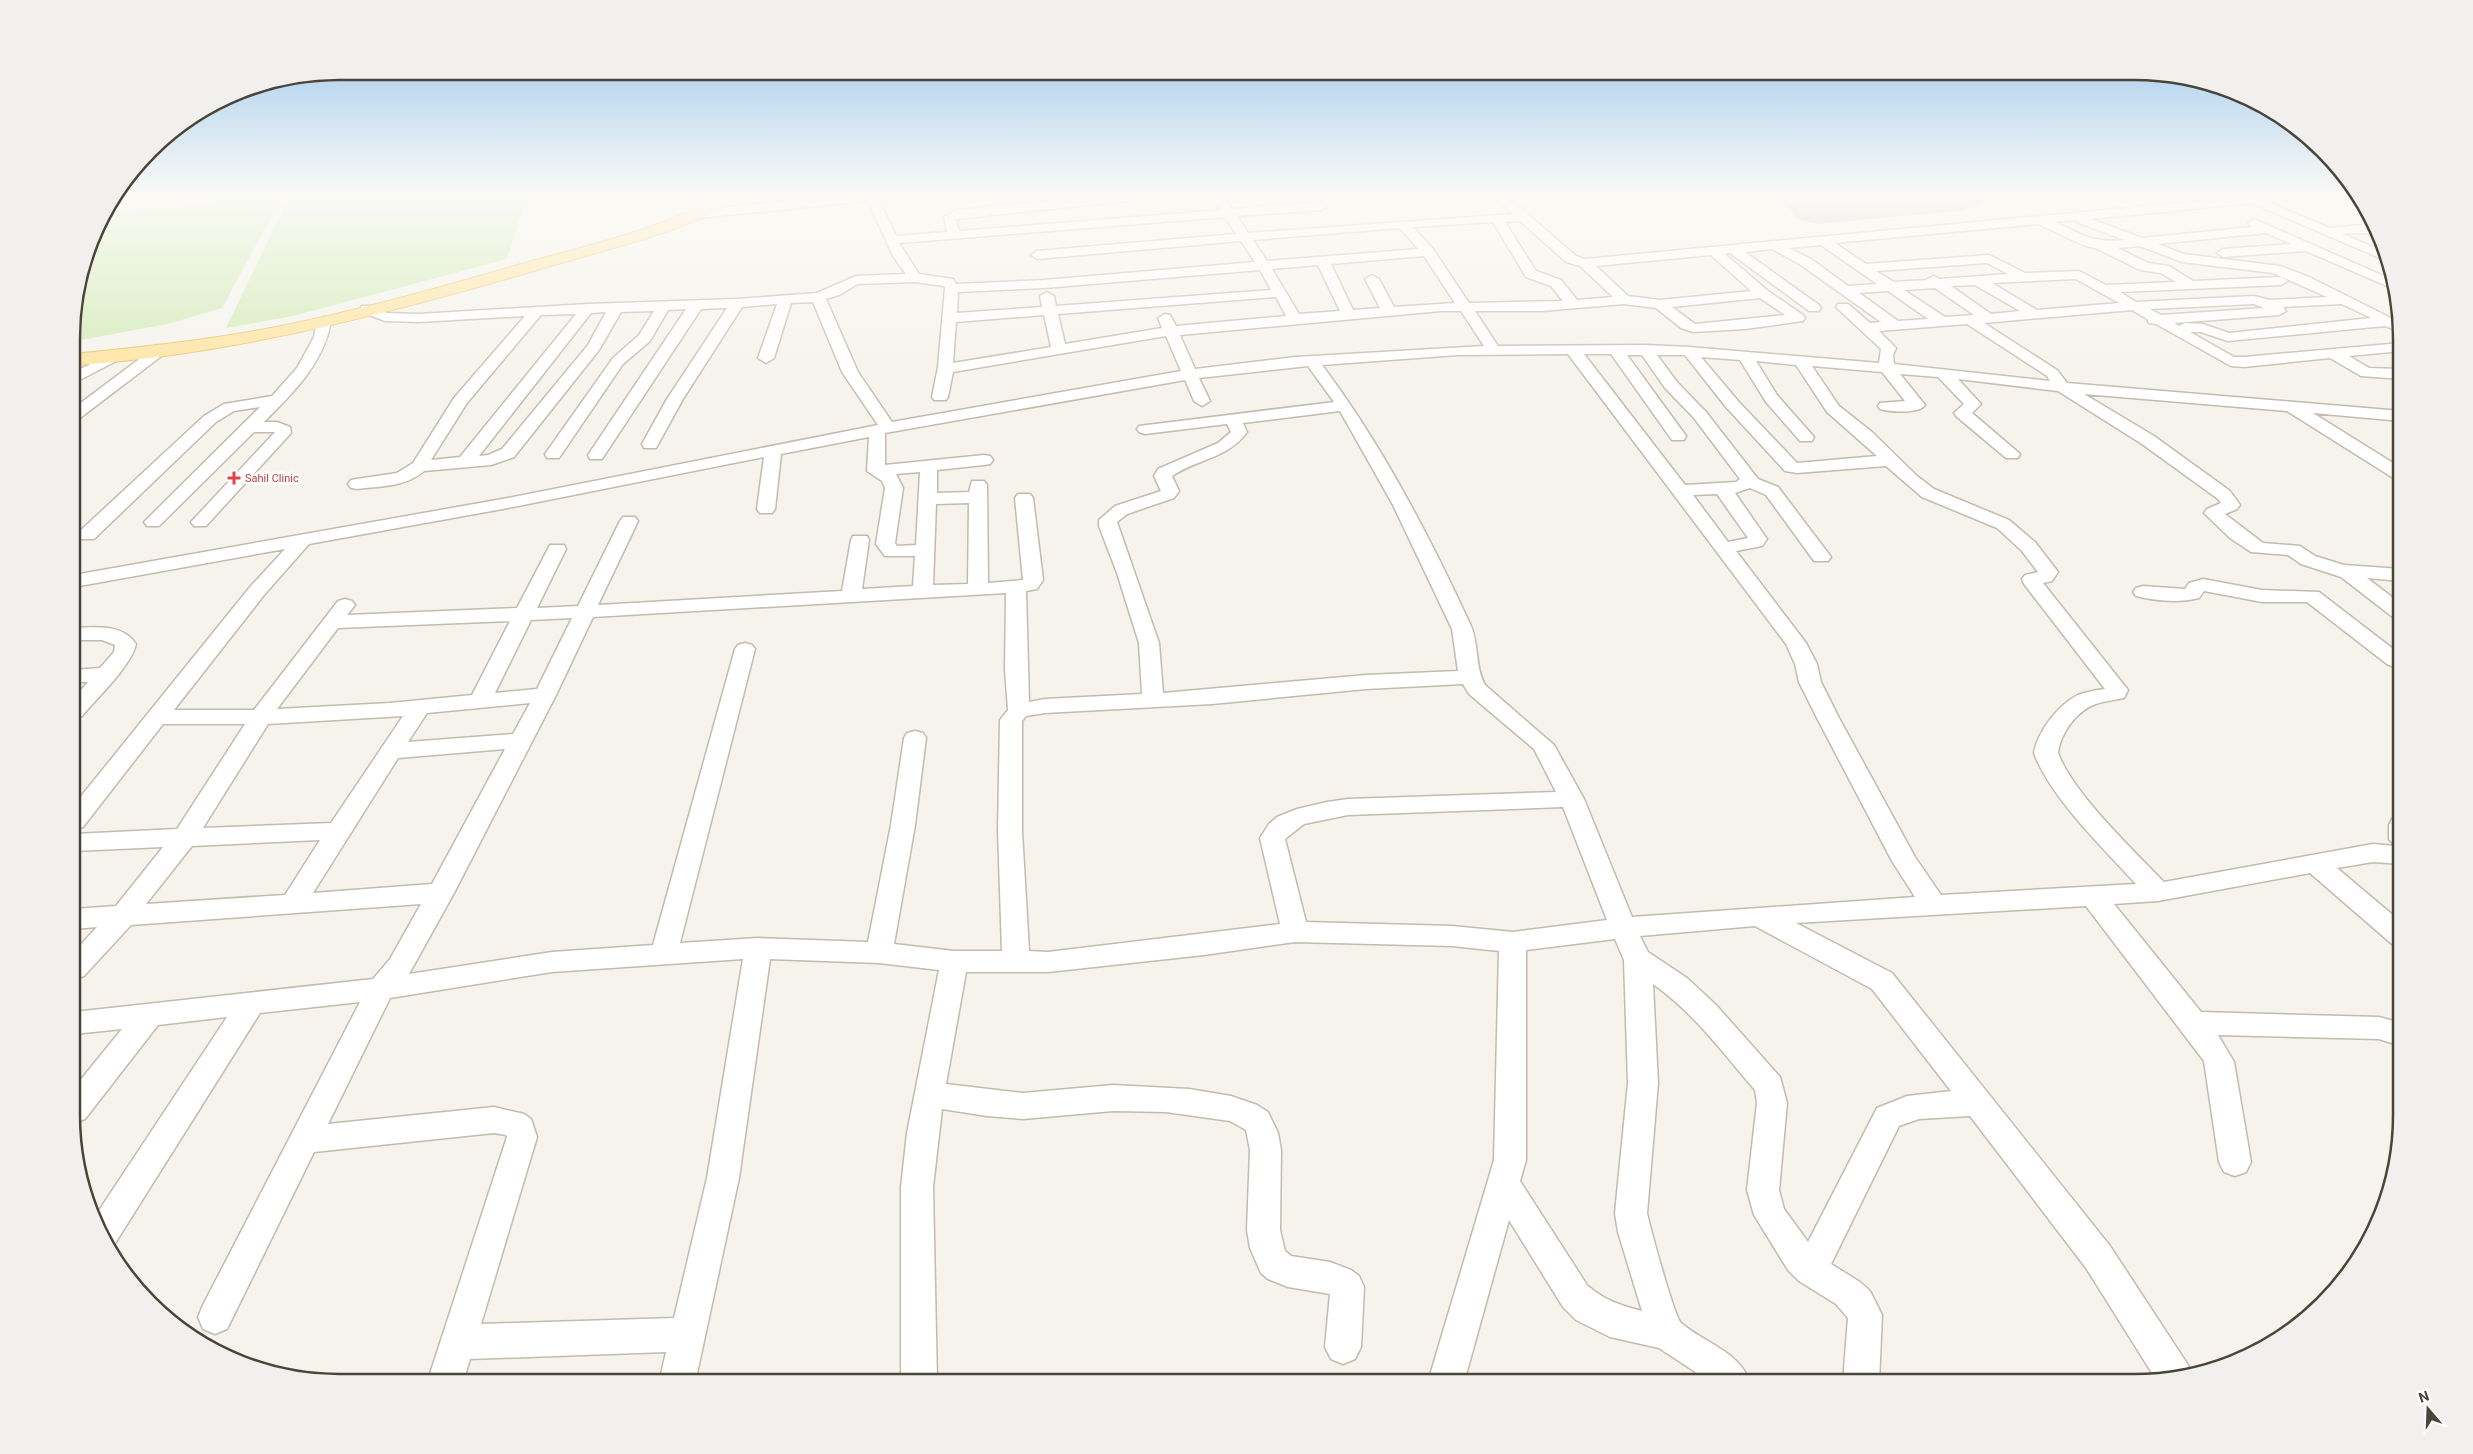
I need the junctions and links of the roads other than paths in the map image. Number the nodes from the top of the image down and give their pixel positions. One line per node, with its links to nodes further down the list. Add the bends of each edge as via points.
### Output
1 (551, 261): 62 (main road)
2 (904, 261): 31 (street)
3 (1038, 261): 27 (street)
4 (1072, 261): 27 (street)
5 (1138, 261): 29 (street)
6 (1260, 261): 25 (street)
7 (1327, 261): 25 (street); 66 (street)
8 (1434, 261): 55 (street)
9 (1523, 261): 51 (street, via 1531,274 1556,283)
10 (1577, 261): 23 (street)
11 (1610, 261): 23 (street)
12 (1725, 261): 43 (street)
13 (1749, 261): 61 (street)
14 (1804, 261): 41 (street)
15 (1853, 261): 26 (street)
16 (1902, 261): 24 (street)
17 (1965, 261): 22 (street)
18 (1994, 261): 30 (street)
19 (2133, 261): 37 (street, via 2145,267 2164,269)
20 (2201, 261): 33 (street, via 2275,269)
21 (2340, 261): 35 (street)
22 (1949, 262): 24 (street); 34 (street)
23 (1585, 263): 47 (street)
24 (1906, 265): 26 (street); 36 (street)
25 (1264, 266): 28 (street); 42 (street)
26 (1863, 268): 38 (street)
27 (1040, 269): 29 (street); 39 (street); 63 (street)
28 (1213, 270): 29 (street); 45 (street)
29 (1146, 276): 49 (street)
30 (2023, 277): 34 (street); 40 (street, via 2078,275)
31 (915, 278): 39 (street, via 948,282); 44 (street, via 856,280)
32 (1372, 279): 65 (street)
33 (2304, 280): 37 (street); 48 (street)
34 (1978, 281): 36 (street); 67 (street)
35 (2386, 282)
36 (1938, 283): 38 (street); 70 (street)
37 (2189, 284): 40 (street)
38 (1894, 287): 41 (street); 75 (street)
39 (952, 288): 68 (street)
40 (2105, 289): 56 (street)
41 (1847, 290): 77 (street)
42 (1280, 293): 45 (street); 69 (street)
43 (1763, 294): 52 (street); 52 (street, via 1798,318 1693,328)
44 (818, 297): 46 (street); 113 (street, via 850,372)
45 (1225, 297): 49 (street)
46 (785, 300): 50 (street); 92 (street)
47 (1624, 300): 51 (street); 52 (street)
48 (2345, 300): 53 (street); 74 (street)
49 (1158, 302): 63 (street); 80 (street)
50 (737, 303): 54 (street); 117 (street)
51 (1574, 304): 55 (street)
52 (1660, 304)
53 (2267, 304): 56 (street, via 2254,300); 71 (street, via 2279,311)
54 (696, 305): 57 (street); 121 (street)
55 (1467, 306): 65 (street); 85 (street)
56 (2135, 306): 67 (street); 71 (street)
57 (663, 307): 60 (street); 119 (street, via 645,338 618,361)
58 (1843, 307): 78 (street)
59 (588, 308): 60 (street); 64 (street); 124 (street)
60 (616, 308): 124 (street, via 594,347 508,453 491,460)
61 (1814, 308)
62 (368, 309): 64 (street, via 385,317 400,318); 72 (main road)
63 (1050, 310): 68 (street); 87 (street)
64 (537, 311): 125 (street, via 460,401)
65 (1388, 311): 66 (street)
66 (1348, 314): 69 (street)
67 (2036, 315): 70 (street)
68 (948, 318): 96 (street)
69 (1295, 319): 80 (street)
70 (1989, 320): 73 (street)
71 (2154, 320): 79 (street)
72 (324, 321): 86 (main road); 104 (street, via 321,337 304,370)
73 (1972, 321): 75 (street); 102 (street, via 2052,373)
74 (2392, 321)
75 (1944, 323): 77 (street)
76 (2392, 323): 79 (street, via 2228,337 2203,328)
77 (1897, 327): 78 (street)
78 (1867, 328): 97 (street, via 1889,348)
79 (2170, 328): 89 (street, via 2221,357 2238,362)
80 (1170, 331): 87 (street); 98 (street)
81 (2393, 348): 89 (street)
82 (1572, 349): 83 (street); 85 (street); 132 (street)
83 (1615, 349): 84 (street); 115 (street)
84 (1645, 349): 88 (street); 129 (street, via 1671,385 1700,414)
85 (1494, 350): 95 (street)
86 (159, 351): 90 (main road); 109 (street)
87 (1059, 351): 96 (street, via 971,366)
88 (1689, 351): 91 (street); 123 (street, via 1732,404 1792,467)
89 (2332, 353): 100 (street, via 2366,373)
90 (116, 356): 93 (main road); 101 (street)
91 (1745, 356): 94 (street); 116 (street, via 1767,393)
92 (766, 358)
93 (80, 359)
94 (1800, 360): 97 (street); 123 (street, via 1833,410)
95 (1312, 361): 98 (street); 107 (street)
96 (946, 367): 103 (street)
97 (1887, 368): 99 (street); 108 (street, via 1917,405)
98 (1190, 374): 105 (street); 113 (street)
99 (1943, 374): 102 (street); 120 (street, via 1973,404 1962,413)
100 (2393, 374)
101 (80, 375)
102 (2062, 387): 106 (street); 146 (street, via 2148,440 2224,495 2231,505 2215,510 2214,516 2255,547 2293,550 2308,560)
103 (940, 397)
104 (277, 400): 112 (street); 139 (street, via 230,407 210,419)
105 (1202, 401)
106 (2289, 405): 110 (street); 127 (street)
107 (1345, 406): 111 (street); 162 (street, via 1402,505 1462,629)
108 (1886, 406)
109 (80, 410)
110 (2393, 415)
111 (1233, 419): 114 (street); 164 (street, via 1239,432 1232,440 1164,473 1170,491 1168,494 1121,510 1108,520 1149,643)
112 (250, 427): 137 (street); 138 (street, via 281,428 284,434)
113 (883, 429): 118 (street); 128 (street)
114 (1145, 429)
115 (1678, 436)
116 (1806, 437)
117 (650, 444)
118 (773, 451): 135 (street); 140 (street)
119 (553, 454)
120 (2012, 454)
121 (596, 455)
122 (984, 460): 126 (street)
123 (1890, 460): 181 (street, via 1928,493 2003,524 2028,546 2048,572 2045,577 2032,580 2034,584 2117,690 2116,693 2084,701 2062,721 2048,740 2046,754 2050,765 2078,801)
124 (465, 462): 125 (street)
125 (419, 466): 130 (street, via 401,478)
126 (929, 466): 128 (street); 134 (street)
127 (2393, 470)
128 (876, 471): 144 (street, via 890,478 894,488 885,544 892,552)
129 (1750, 482): 131 (street, via 1741,487); 145 (street, via 1772,491)
130 (357, 484)
131 (1723, 489): 132 (street); 142 (street, via 1758,539 1750,544)
132 (1679, 491): 142 (street)
133 (1024, 498): 149 (street, via 1034,580 1030,585)
134 (927, 499): 144 (street); 150 (street, via 978,491)
135 (766, 509)
136 (629, 521): 155 (street)
137 (153, 522)
138 (200, 522)
139 (87, 535)
140 (304, 540): 148 (street); 169 (street, via 257,591)
141 (860, 540): 153 (street)
142 (1725, 548): 185 (street, via 1796,643 1828,718 1905,861)
143 (557, 549): 156 (street)
144 (925, 550): 151 (street)
145 (1821, 557)
146 (2345, 572): 147 (street); 154 (street)
147 (2393, 575)
148 (80, 580)
149 (1016, 587): 150 (street); 168 (street)
150 (978, 590): 151 (street)
151 (923, 591): 153 (street)
152 (2143, 592): 159 (street, via 2186,595 2203,585 2262,596 2312,596)
153 (851, 596): 155 (street, via 675,608)
154 (2393, 608)
155 (584, 610): 156 (street); 163 (street)
156 (526, 612): 165 (street); 170 (street, via 338,614)
157 (80, 634): 160 (street, via 111,635 126,644 124,653)
158 (745, 648): 195 (street)
159 (2393, 659)
160 (107, 674): 161 (street); 166 (street)
161 (80, 676)
162 (1470, 677): 164 (street, via 1366,682); 174 (street, via 1477,689 1543,745)
163 (545, 694): 165 (street); 172 (street)
164 (1153, 700): 168 (street, via 1045,706)
165 (480, 701): 167 (street)
166 (80, 704)
167 (419, 708): 170 (street); 173 (street)
168 (1019, 711): 198 (street, via 1011,720 1010,794)
169 (159, 717): 170 (street); 175 (street)
170 (260, 717): 177 (street)
171 (915, 738): 194 (street, via 903,825)
172 (520, 741): 173 (street); 182 (street)
173 (390, 751): 176 (street)
174 (1572, 799): 190 (street, via 1348,807 1318,811 1292,820 1277,828 1272,838); 192 (street)
175 (80, 814)
176 (338, 831): 177 (street); 184 (street)
177 (184, 838): 178 (street); 187 (street)
178 (80, 842)
179 (2393, 854): 180 (street, via 2373,853)
180 (2315, 864): 181 (street); 189 (street)
181 (2158, 892): 183 (street)
182 (441, 893): 184 (street); 199 (street, via 400,966)
183 (2094, 896): 185 (street); 203 (street)
184 (292, 905): 187 (street)
185 (1934, 906): 186 (street)
186 (1758, 916): 192 (street); 207 (street, via 1882,981)
187 (122, 917): 188 (street); 197 (street)
188 (80, 919)
189 (2393, 930)
190 (1294, 932): 191 (street, via 1452,936); 198 (street, via 1048,962)
191 (1513, 942): 192 (street); 210 (street, via 1510,1160)
192 (1630, 944): 212 (street, via 1706,1013 1768,1086 1772,1104 1763,1190 1770,1215); 214 (street, via 1643,1083 1631,1213)
193 (758, 948): 194 (street); 195 (street); 215 (street, via 723,1178)
194 (879, 953): 196 (street)
195 (664, 954): 199 (street, via 552,962)
196 (954, 961): 198 (street); 205 (street)
197 (80, 962)
198 (1016, 962)
199 (381, 989): 200 (street); 208 (street)
200 (251, 1004): 201 (street); 211 (street)
201 (149, 1016): 202 (street); 206 (street)
202 (80, 1022)
203 (2193, 1023): 204 (street, via 2289,1024 2379,1028); 209 (street, via 2218,1061)
204 (2393, 1032)
205 (929, 1094): 217 (street, via 1019,1106 1154,1098 1218,1105 1242,1112 1256,1121 1265,1144 1263,1212 1268,1250 1273,1262 1280,1268 1343,1282 1347,1287); 221 (street, via 917,1187)
206 (80, 1102)
207 (1978, 1103): 212 (street, via 1911,1108 1888,1117); 218 (street, via 2098,1257)
208 (305, 1140): 213 (street); 216 (street, via 494,1120 513,1123 520,1128 522,1137)
209 (2236, 1162)
210 (1504, 1185): 214 (street, via 1574,1296 1610,1320); 222 (street)
211 (106, 1228)
212 (1811, 1270): 224 (street, via 1848,1293 1865,1315)
213 (215, 1317)
214 (1666, 1333): 223 (street)
215 (688, 1334): 216 (street); 220 (street)
216 (458, 1342): 219 (street)
217 (1343, 1347)
218 (2171, 1371)
219 (449, 1374)
220 (679, 1374)
221 (919, 1374)
222 (1448, 1374)
223 (1723, 1374)
224 (1861, 1374)

